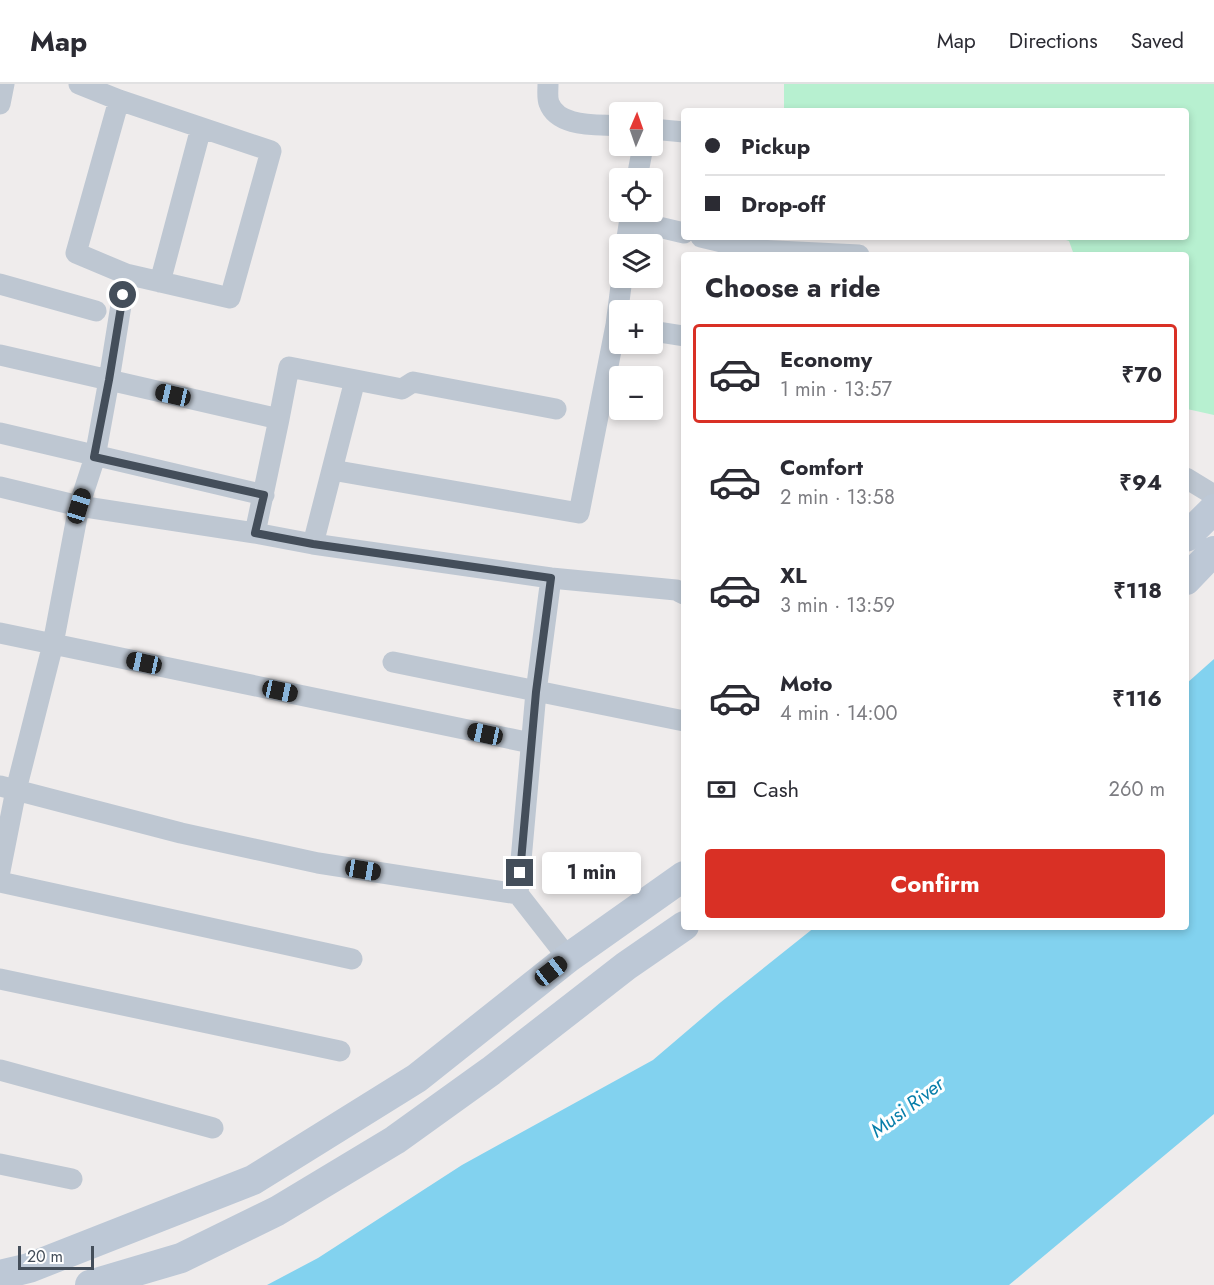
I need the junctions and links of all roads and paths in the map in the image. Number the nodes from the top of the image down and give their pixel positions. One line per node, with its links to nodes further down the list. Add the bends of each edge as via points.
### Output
1 (4, 84): 5 (street)
2 (79, 84): 4 (street)
3 (548, 84): 6 (street, via 549,102 555,113 569,121)
4 (119, 100): 7 (street); 15 (street, via 76,253)
5 (0, 104)
6 (609, 125)
7 (201, 128): 16 (street); 16 (street, via 271,151 230,298)
8 (663, 130): 9 (street)
9 (681, 132)
10 (649, 222): 11 (street)
11 (681, 232)
12 (728, 240): 13 (street)
13 (755, 243): 14 (street)
14 (833, 252)
15 (126, 274): 16 (street); 23 (street)
16 (160, 282)
17 (0, 284): 18 (street)
18 (96, 312)
19 (663, 333): 20 (street)
20 (681, 336)
21 (612, 354): 29 (street, via 579,513)
22 (0, 355): 23 (street)
23 (109, 380): 26 (street); 28 (street)
24 (355, 380): 25 (street, via 402,389 413,382); 26 (street, via 289,367); 29 (street)
25 (556, 409)
26 (279, 418): 32 (street)
27 (0, 433): 28 (street)
28 (94, 457): 32 (street); 34 (street)
29 (332, 470): 38 (street)
30 (1189, 480): 33 (street)
31 (0, 487): 34 (street)
32 (264, 495): 36 (street)
33 (1214, 495)
34 (79, 506): 36 (street); 44 (street)
35 (1214, 509): 37 (street)
36 (255, 533): 38 (street)
37 (1189, 534)
38 (313, 544): 41 (street)
39 (1214, 551): 40 (street)
40 (1189, 577)
41 (551, 578): 42 (street); 46 (street)
42 (681, 592)
43 (0, 633): 44 (street)
44 (53, 644): 48 (street); 49 (street)
45 (393, 662): 46 (street)
46 (536, 692): 47 (street); 48 (street)
47 (681, 720)
48 (531, 743): 53 (street)
49 (8, 788): 50 (street); 53 (street, via 181,833 318,863)
50 (0, 872)
51 (0, 882): 56 (street)
52 (681, 882): 55 (street)
53 (518, 894): 55 (street)
54 (681, 928): 64 (street, via 472,1085 346,1170 278,1211 181,1258)
55 (568, 958): 63 (street, via 417,1078 253,1180 29,1268)
56 (352, 959)
57 (0, 978): 58 (street)
58 (340, 1051)
59 (0, 1070): 60 (street)
60 (213, 1128)
61 (0, 1164): 62 (street)
62 (72, 1179)
63 (0, 1275)
64 (90, 1285)

